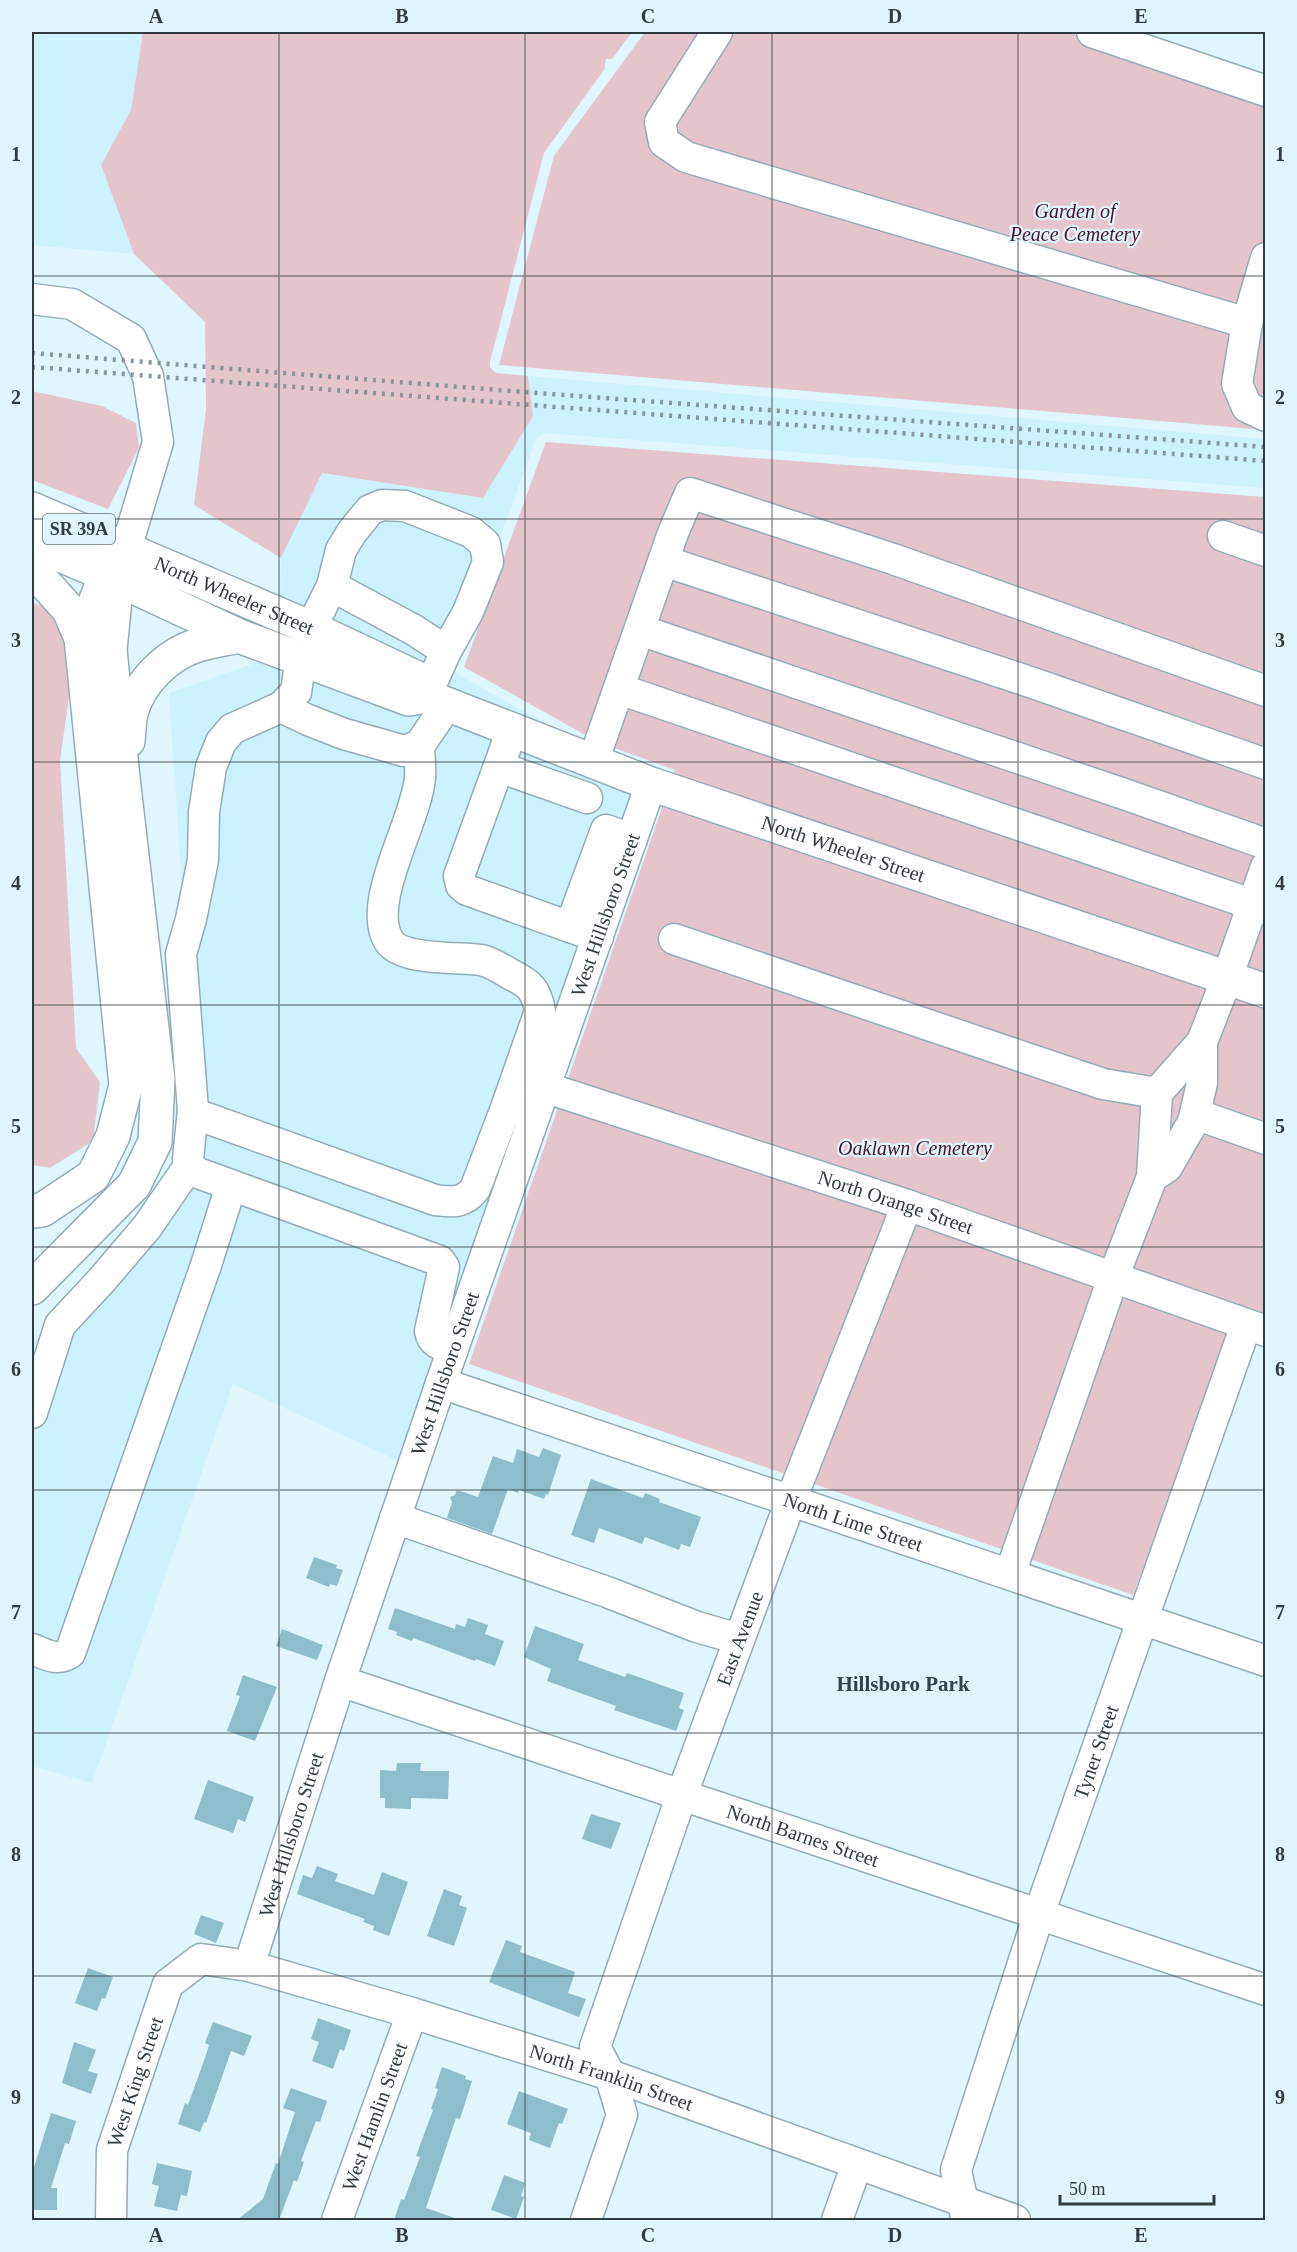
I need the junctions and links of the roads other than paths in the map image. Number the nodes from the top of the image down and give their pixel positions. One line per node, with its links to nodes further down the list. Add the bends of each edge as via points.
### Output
1 (717, 32): 6 (street, via 660,122 664,142 686,157)
2 (1092, 32): 3 (street)
3 (1266, 91)
4 (1266, 258): 6 (street)
5 (32, 299): 13 (street, via 72,304 131,339 148,376 158,442)
6 (1247, 322): 7 (street, via 1237,384 1247,407)
7 (1266, 416)
8 (32, 509): 13 (main road, North Wheeler Street / SR 39A)
9 (1223, 536): 11 (street)
10 (32, 543): 13 (main road, North Wheeler Street / SR 39A)
11 (1266, 551)
12 (664, 561): 16 (street); 22 (street, via 690,493 893,559); 28 (street)
13 (121, 564): 17 (main road, North Wheeler Street / SR 39A); 18 (main road, via 101,587); 19 (main road, North Wheeler Street / SR 39A); 30 (main road, via 110,650)
14 (32, 569): 18 (main road, via 69,610)
15 (332, 586): 19 (street); 20 (street); 20 (street, via 341,550 370,510 382,505 405,506 471,532 485,544 488,562 468,612)
16 (640, 630): 21 (street); 34 (street)
17 (239, 636): 19 (main road, North Wheeler Street / SR 39A); 30 (main road, via 196,646 171,658 154,674 132,711)
18 (81, 638): 51 (main road, via 126,1085 113,1136 93,1176 42,1210)
19 (306, 643): 23 (main road, North Wheeler Street / SR 39A, via 410,699); 24 (street, via 296,693)
20 (446, 651): 23 (street)
21 (619, 689): 27 (street); 36 (street)
22 (1266, 690)
23 (444, 703): 25 (main road, North Wheeler Street); 26 (street)
24 (281, 706): 26 (street, via 308,720 379,745 404,751); 44 (street, via 232,729 220,742 211,767 204,812 203,860 181,954)
25 (512, 730): 27 (main road, North Wheeler Street); 29 (street)
26 (419, 746): 43 (street, via 420,778 382,900 383,929 390,944 407,952 484,960 527,982 537,995 540,1011)
27 (596, 763): 31 (main road, North Wheeler Street); 32 (street)
28 (1266, 764)
29 (499, 767): 32 (street); 37 (street, via 459,876 461,885)
30 (123, 778): 53 (main road, via 158,1080 155,1142 134,1185)
31 (651, 784): 33 (street, West Hillsboro Street); 39 (main road, North Wheeler Street)
32 (587, 798): 33 (street, via 600,806)
33 (619, 834): 37 (street, West Hillsboro Street)
34 (1266, 844)
35 (1266, 867): 36 (street)
36 (1259, 906): 39 (street)
37 (584, 932): 43 (street, West Hillsboro Street)
38 (674, 939): 42 (street, via 1103,1084)
39 (1227, 978): 40 (main road, North Wheeler Street); 41 (street)
40 (1266, 991)
41 (1202, 1042): 42 (street); 45 (street, via 1202,1083)
42 (1157, 1093): 48 (street)
43 (529, 1102): 44 (street, via 475,1189 458,1202 435,1200); 50 (street, North Orange Street); 55 (street, West Hillsboro Street)
44 (193, 1110): 47 (street)
45 (1193, 1122): 46 (street, via 1202,1116); 48 (street, via 1167,1167)
46 (1266, 1139)
47 (189, 1166): 49 (street); 57 (street, via 147,1227 60,1325)
48 (1152, 1177): 52 (street)
49 (231, 1186): 55 (street, via 440,1261 444,1267 430,1331 435,1342); 63 (street, via 70,1653 55,1658)
50 (907, 1205): 52 (street, North Orange Street); 58 (street, East Avenue)
51 (32, 1211)
52 (1113, 1278): 54 (street, North Orange Street); 60 (street)
53 (32, 1288)
54 (1256, 1328): 61 (street, Tyner Street)
55 (453, 1349): 56 (street, West Hillsboro Street)
56 (441, 1383): 58 (street, North Lime Street); 59 (street, West Hillsboro Street)
57 (32, 1413)
58 (792, 1500): 60 (street, North Lime Street); 62 (street, East Avenue)
59 (395, 1518): 62 (street); 65 (street, West Hillsboro Street)
60 (1010, 1574): 61 (street, North Lime Street)
61 (1144, 1619): 64 (street, North Lime Street); 67 (street, Tyner Street)
62 (739, 1639): 66 (street, East Avenue)
63 (32, 1649)
64 (1266, 1661)
65 (339, 1681): 66 (street, North Barnes Street); 69 (street, West Hillsboro Street)
66 (682, 1794): 67 (street, North Barnes Street); 72 (street, East Avenue, via 595,2047)
67 (1039, 1914): 70 (street, North Barnes Street); 74 (street, Tyner Street, via 956,2170)
68 (201, 1959): 69 (street, North Franklin Street); 75 (street, West King Street, via 168,1984 112,2150)
69 (249, 1966): 71 (street, North Franklin Street)
70 (1266, 1990)
71 (412, 2013): 72 (street, North Franklin Street); 76 (street, West Hamlin Street)
72 (610, 2075): 73 (street, North Franklin Street); 77 (street, East Avenue, via 622,2115)
73 (857, 2164): 74 (street, North Franklin Street); 78 (street)
74 (965, 2211): 79 (street, North Franklin Street)
75 (111, 2220)
76 (337, 2220)
77 (586, 2220)
78 (837, 2220)
79 (1015, 2220)

